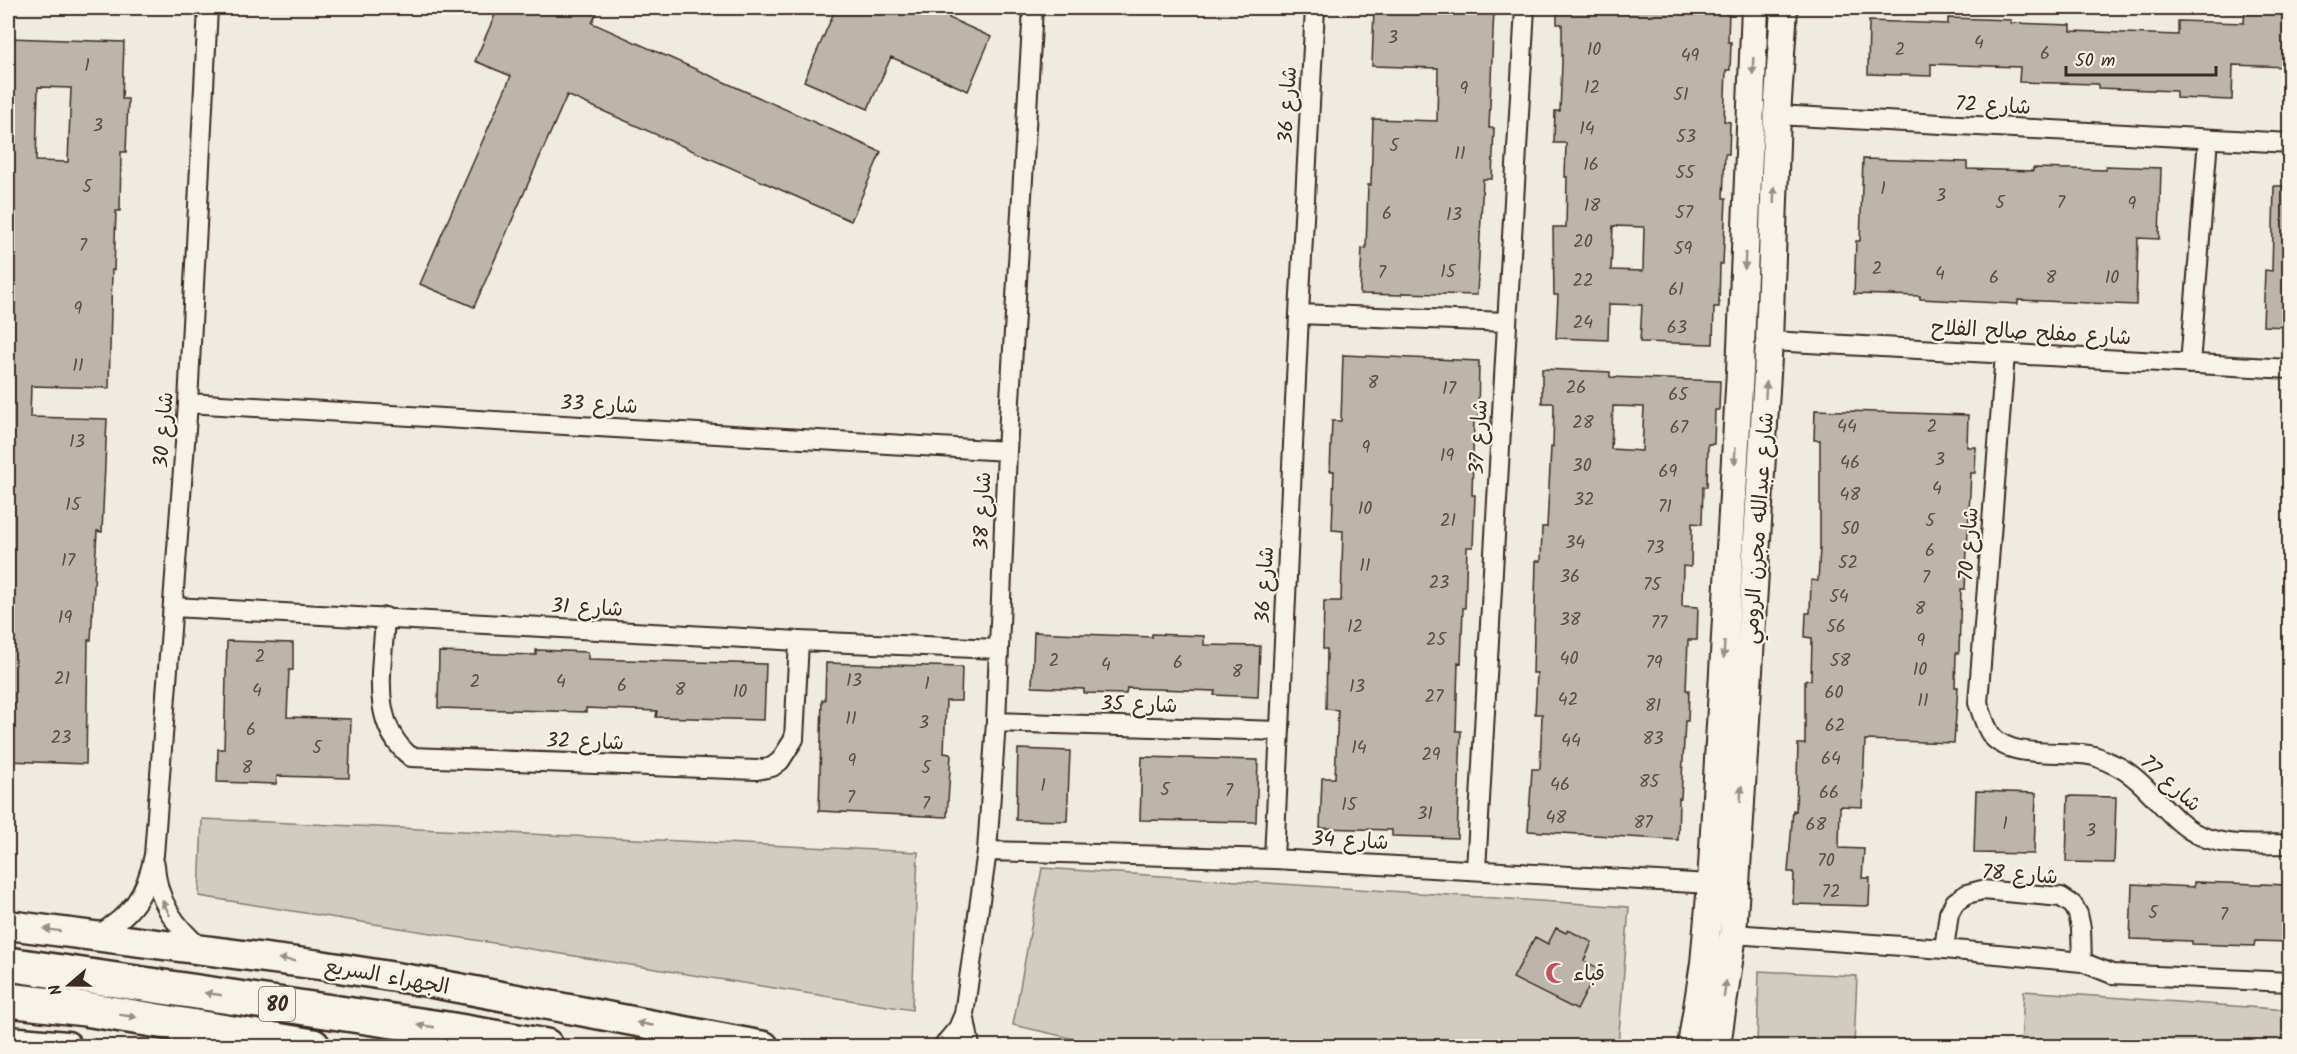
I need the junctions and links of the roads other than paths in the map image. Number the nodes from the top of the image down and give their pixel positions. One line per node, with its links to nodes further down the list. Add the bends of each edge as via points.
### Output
1 (208, 8): 16 (street, شارع 30)
2 (1033, 8): 17 (street, شارع 38)
3 (1315, 8): 10 (street, شارع 36)
4 (1525, 8): 11 (street, شارع 37)
5 (1755, 8): 30 (main road, شارع عبدالله مجرن الرومي, one-way to 30, via 1740,382)
6 (1784, 8): 7 (main road, شارع عبدالله مجرن الرومي)
7 (1777, 115): 8 (street, شارع 72); 12 (main road, شارع عبدالله مجرن الرومي, one-way to 7)
8 (2208, 139): 9 (street, شارع 72); 14 (street)
9 (2289, 144)
10 (1299, 314): 11 (street); 23 (street, شارع 36)
11 (1507, 322): 29 (street, شارع 37)
12 (1769, 341): 13 (street, شارع مفلح صالح الفلاح); 32 (main road, شارع عبدالله مجرن الرومي, one-way to 12)
13 (2005, 354): 14 (street, شارع مفلح صالح الفلاح); 24 (street, شارع 70, via 1978,703)
14 (2190, 364): 15 (street, شارع مفلح صالح الفلاح)
15 (2289, 369)
16 (188, 403): 17 (street, شارع 33); 18 (street, شارع 30)
17 (1007, 451): 21 (street, شارع 38)
18 (173, 607): 19 (street, شارع 31); 27 (street, شارع 30)
19 (386, 617): 20 (street, شارع 31); 20 (street, شارع 32, via 381,706 392,736 411,757 757,770 772,767 794,739)
20 (800, 642): 21 (street, شارع 31)
21 (999, 649): 22 (street, شارع 38)
22 (996, 722): 23 (street, شارع 35); 26 (street, شارع 38)
23 (1280, 731): 28 (street, شارع 36)
24 (1991, 735): 25 (street, شارع 77, via 2007,747 2094,756 2116,766 2134,776 2198,835 2222,843)
25 (2289, 844)
26 (987, 850): 28 (street, شارع 34); 40 (street, شارع 38)
27 (154, 855): 33 (street, شارع 30, via 142,895 114,926); 35 (street, شارع 30, one-way to 27, via 171,918 158,887)
28 (1274, 859): 29 (street, شارع 34)
29 (1476, 870): 30 (street, شارع 34)
30 (1711, 884): 48 (main road, شارع عبدالله مجرن الرومي)
31 (8, 925): 33 (main road, الجهراء السريع, one-way to 31)
32 (1733, 934): 34 (street); 49 (main road, شارع عبدالله مجرن الرومي, one-way to 32)
33 (96, 936): 35 (main road, الجهراء السريع)
34 (1944, 949): 36 (street); 36 (street, شارع 78, via 1949,913 1955,902 1967,894 1982,890 2061,897 2073,904 2078,914)
35 (202, 950): 45 (main road, الجهراء السريع, one-way to 35, via 427,982)
36 (2082, 962): 38 (street, via 2112,974)
37 (8, 964): 44 (highway, الجهراء السريع / 80, one-way to 37)
38 (2289, 982)
39 (8, 1000): 43 (highway, 80, one-way to 43)
40 (964, 1014): 46 (street, شارع 38); 47 (street, شارع 38)
41 (8, 1041): 42 (main road)
42 (67, 1047)
43 (313, 1047)
44 (546, 1047)
45 (764, 1047)
46 (943, 1047)
47 (970, 1047)
48 (1691, 1047)
49 (1717, 1047)

